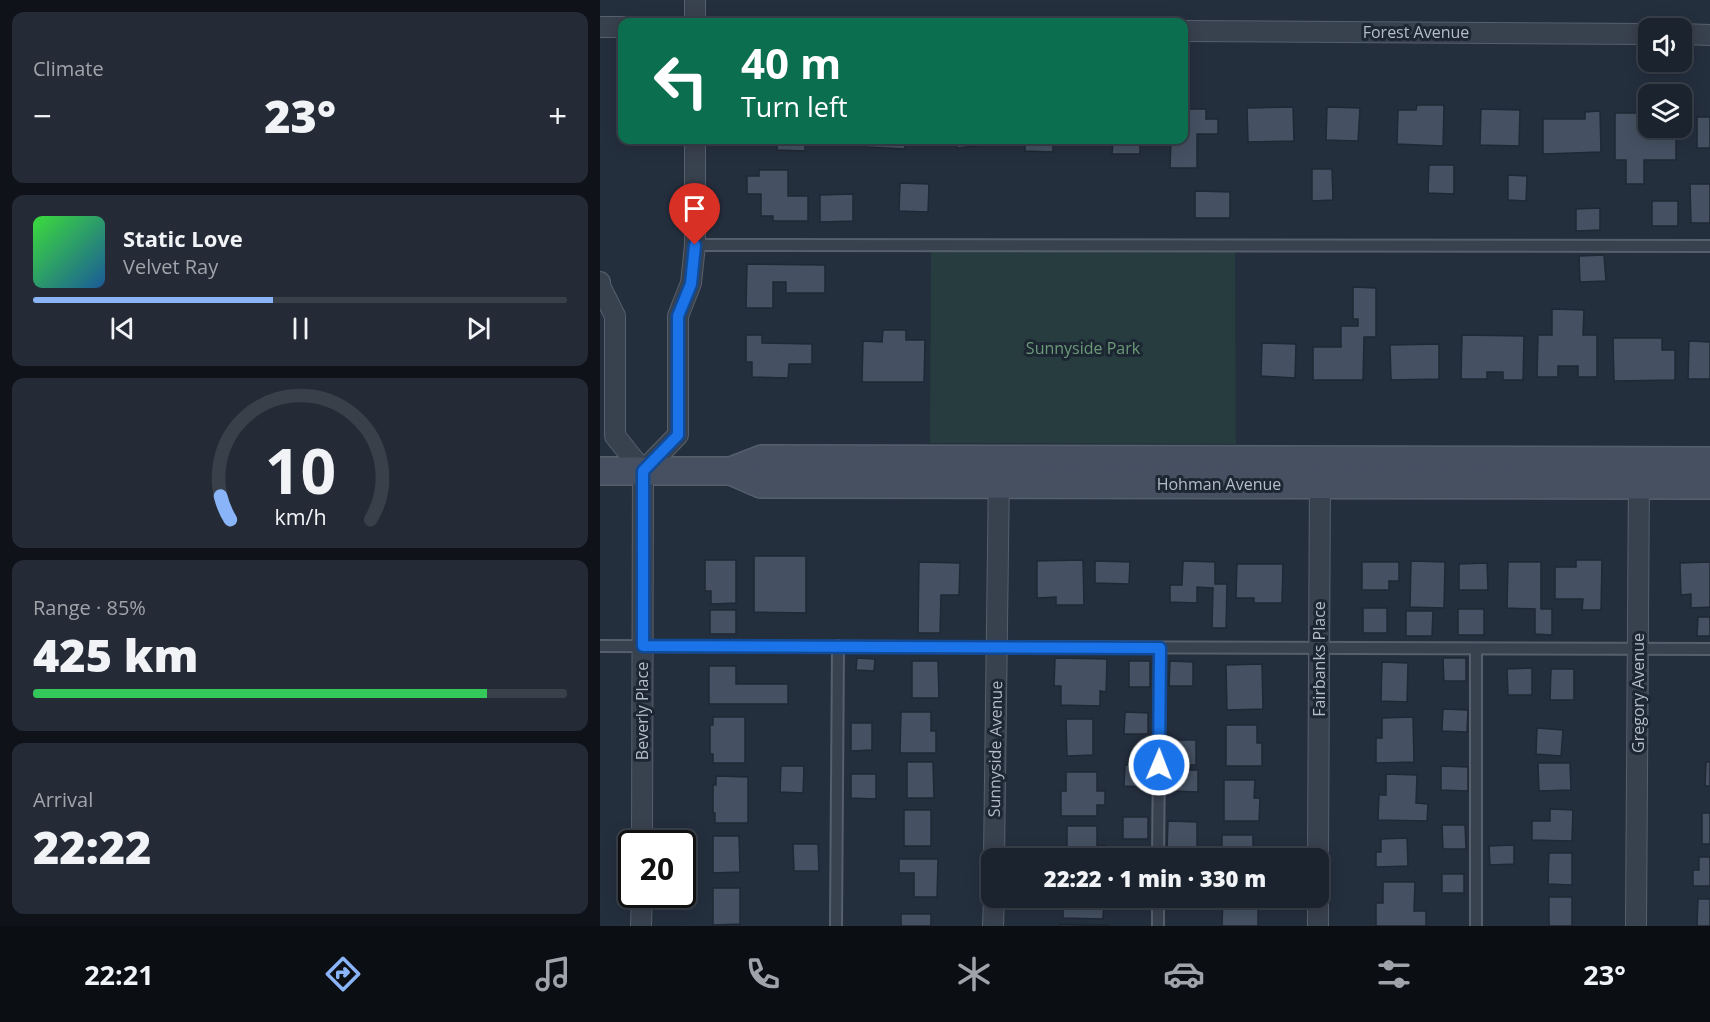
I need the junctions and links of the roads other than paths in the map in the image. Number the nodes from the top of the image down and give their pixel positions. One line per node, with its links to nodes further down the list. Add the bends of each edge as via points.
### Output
1 (695, 0): 2 (street)
2 (695, 18)
3 (600, 27): 4 (street)
4 (618, 27)
5 (1188, 31): 6 (street, Forest Avenue)
6 (1638, 34)
7 (1692, 34): 8 (street)
8 (1710, 35)
9 (695, 144): 10 (street)
10 (695, 245): 11 (lane); 15 (street, via 691,284 678,316 678,435)
11 (1710, 246)
12 (600, 282): 15 (street, via 615,316 615,436)
13 (1710, 461): 18 (main road, Hohman Avenue)
14 (600, 471): 15 (main road, Hohman Avenue)
15 (643, 471): 16 (main road, Hohman Avenue, via 731,471 762,459); 21 (street, Beverly Place)
16 (999, 472): 17 (main road, Hohman Avenue); 23 (street, Sunnyside Avenue)
17 (1320, 472): 18 (main road, Hohman Avenue); 25 (street, Fairbanks Place)
18 (1639, 473): 19 (main road, Hohman Avenue); 27 (street, Gregory Avenue)
19 (1710, 485)
20 (600, 646): 21 (lane)
21 (643, 646): 22 (lane); 29 (street, Beverly Place)
22 (838, 646): 23 (lane); 38 (lane)
23 (997, 647): 24 (lane); 30 (street, Sunnyside Avenue)
24 (1160, 648): 25 (lane); 31 (lane)
25 (1319, 648): 26 (lane); 32 (street, Fairbanks Place)
26 (1476, 649): 27 (lane); 42 (lane)
27 (1638, 649): 28 (lane); 43 (street, Gregory Avenue)
28 (1710, 649)
29 (642, 830)
30 (994, 848)
31 (1158, 848)
32 (1318, 848)
33 (642, 908): 37 (street)
34 (994, 908): 39 (street)
35 (1158, 908): 40 (lane)
36 (1318, 908): 41 (street)
37 (641, 926)
38 (836, 926)
39 (993, 926)
40 (1158, 926)
41 (1318, 926)
42 (1476, 926)
43 (1636, 926)

